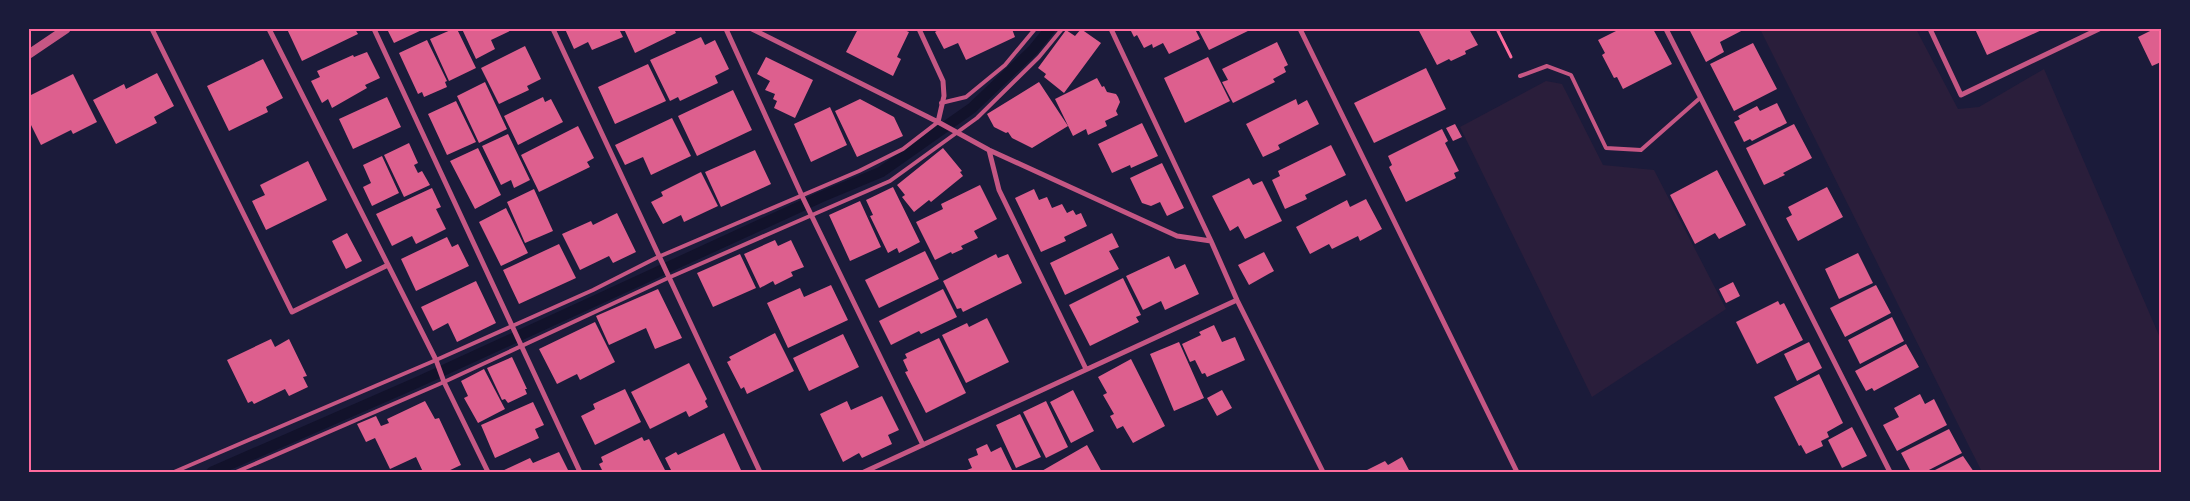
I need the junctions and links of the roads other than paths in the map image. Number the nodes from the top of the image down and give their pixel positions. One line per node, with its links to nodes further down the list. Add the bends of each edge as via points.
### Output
1 (66, 29): 16 (street)
2 (152, 29): 27 (street, via 292,312)
3 (270, 29): 27 (street)
4 (374, 29): 30 (street)
5 (553, 29): 26 (street)
6 (726, 29): 23 (street)
7 (752, 29): 20 (street)
8 (919, 29): 19 (street, via 943,80)
9 (1035, 29): 19 (lane, via 1005,66 966,98)
10 (1062, 29): 21 (lane, via 1032,64)
11 (1112, 29): 25 (street)
12 (1300, 29): 43 (street)
13 (1666, 29): 18 (street)
14 (1930, 29): 15 (street, via 1961,95)
15 (2098, 29)
16 (29, 54)
17 (1520, 76): 18 (lane, via 1546,66 1571,75 1606,148 1641,150)
18 (1700, 98): 44 (street)
19 (941, 102): 20 (street)
20 (938, 122): 21 (street); 23 (lane, via 903,149)
21 (957, 133): 22 (street); 24 (lane, via 890,181)
22 (989, 150): 25 (street, via 1178,236); 33 (street, via 998,190)
23 (802, 196): 24 (street); 26 (lane)
24 (814, 216): 28 (lane); 35 (street)
25 (1211, 241): 29 (street)
26 (658, 257): 28 (street); 30 (lane)
27 (388, 265): 32 (street)
28 (668, 278): 31 (lane); 40 (street)
29 (1237, 300): 33 (street); 42 (street)
30 (512, 325): 31 (street); 32 (lane)
31 (523, 345): 34 (lane); 39 (street)
32 (436, 360): 34 (street); 36 (lane)
33 (1086, 369): 35 (street)
34 (444, 382): 37 (lane); 38 (street)
35 (923, 445): 41 (street)
36 (174, 472)
37 (236, 472)
38 (488, 472)
39 (580, 472)
40 (760, 472)
41 (864, 472)
42 (1323, 472)
43 (1517, 472)
44 (1890, 472)

